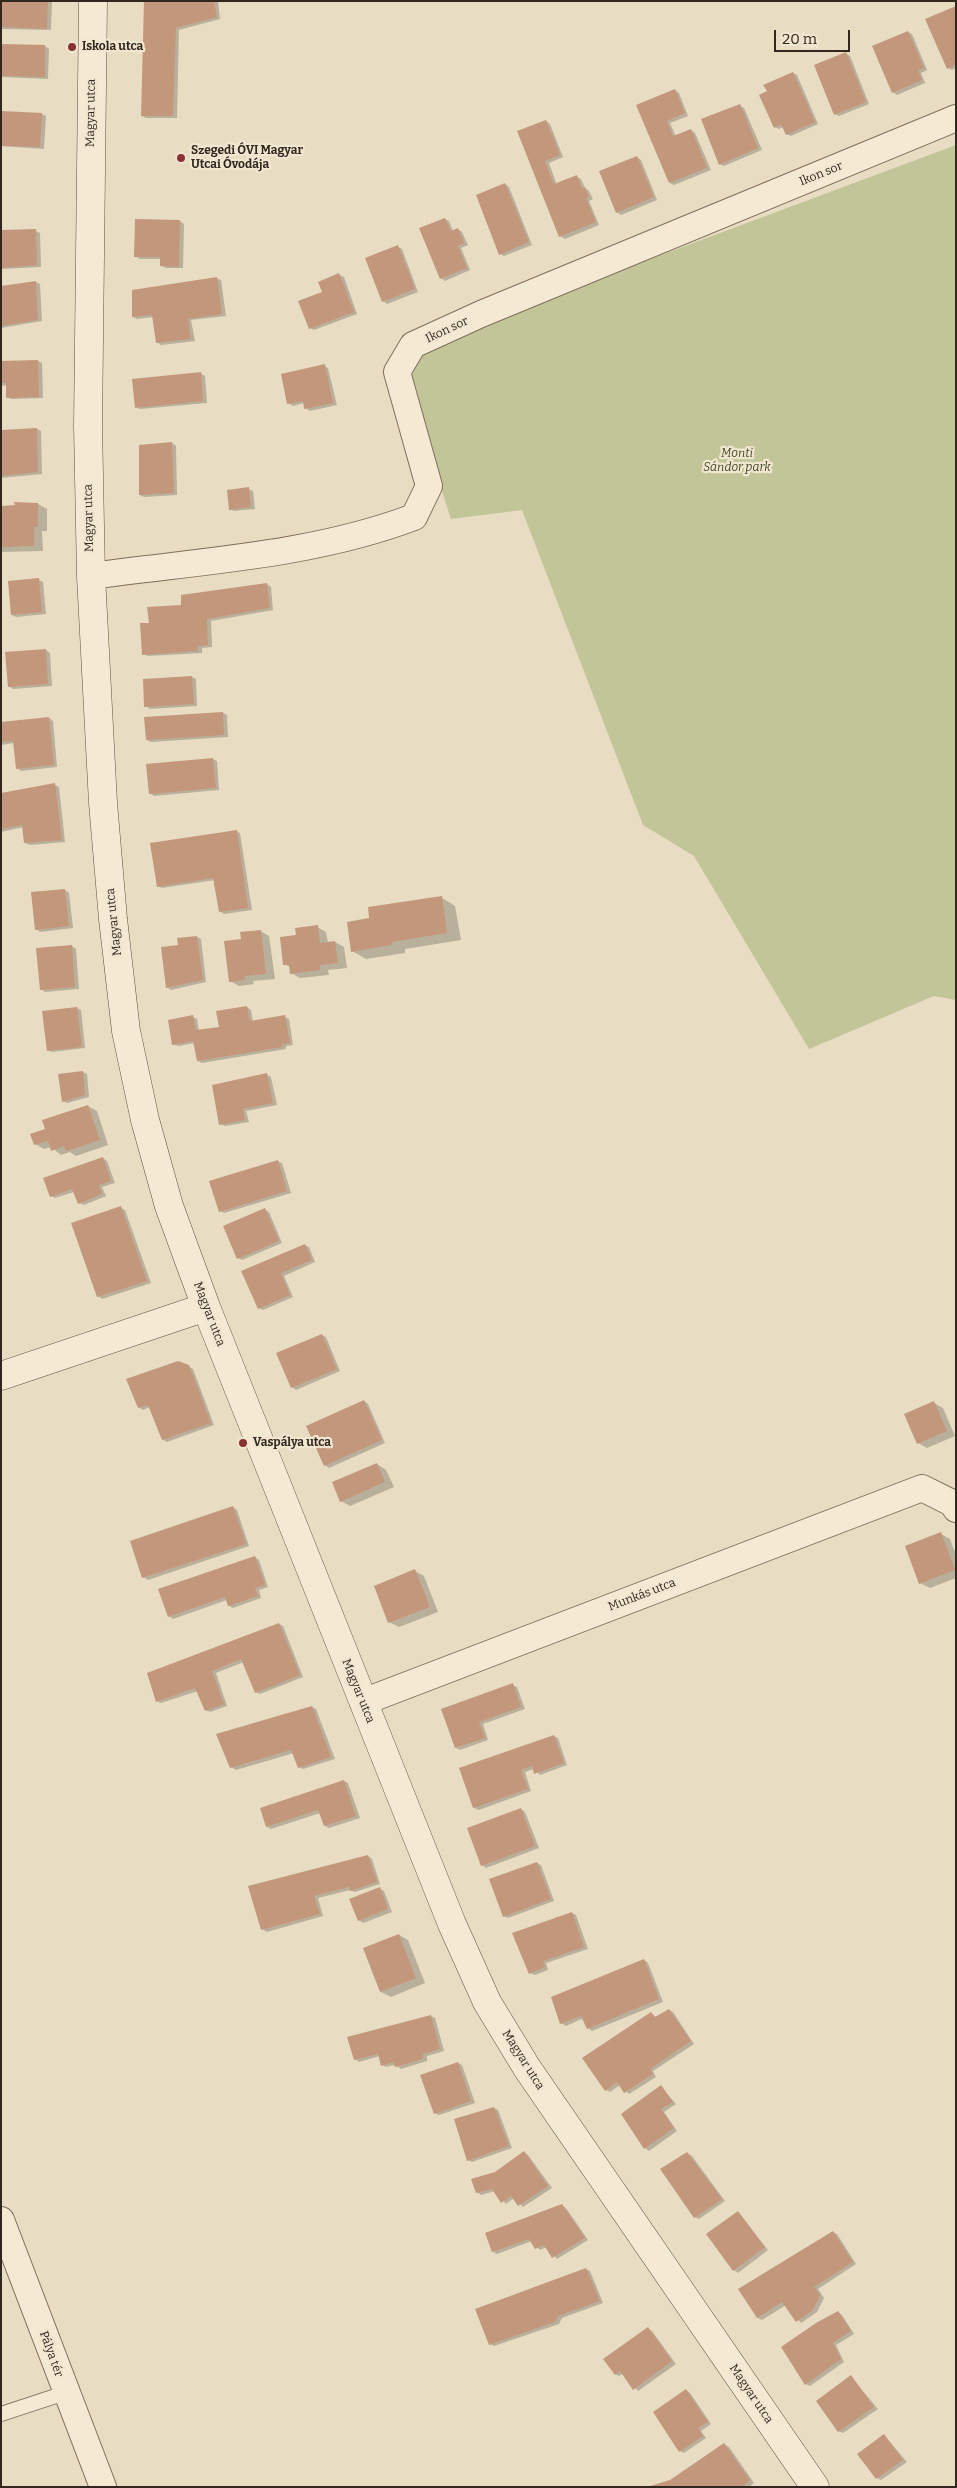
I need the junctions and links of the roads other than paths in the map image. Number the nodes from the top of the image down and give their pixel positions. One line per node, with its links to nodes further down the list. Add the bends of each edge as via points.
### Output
1 (93, 1): 3 (street, Magyar utca, via 88,426)
2 (956, 118): 3 (street, Ikon sor, via 413,345 397,372 429,486 414,517 380,530 306,547)
3 (90, 576): 4 (street, Magyar utca, via 103,803 126,1031 145,1120 169,1206)
4 (206, 1307): 5 (street); 7 (street, Magyar utca)
5 (1, 1376)
6 (956, 1509): 7 (street, Munkás utca, via 952,1503 922,1488)
7 (363, 1702): 12 (street, Magyar utca, via 452,1924 487,2002 527,2068)
8 (1, 2220): 9 (street, Pálya tér)
9 (65, 2393): 10 (lane); 11 (street, Pálya tér)
10 (1, 2414)
11 (102, 2487)
12 (815, 2487)

